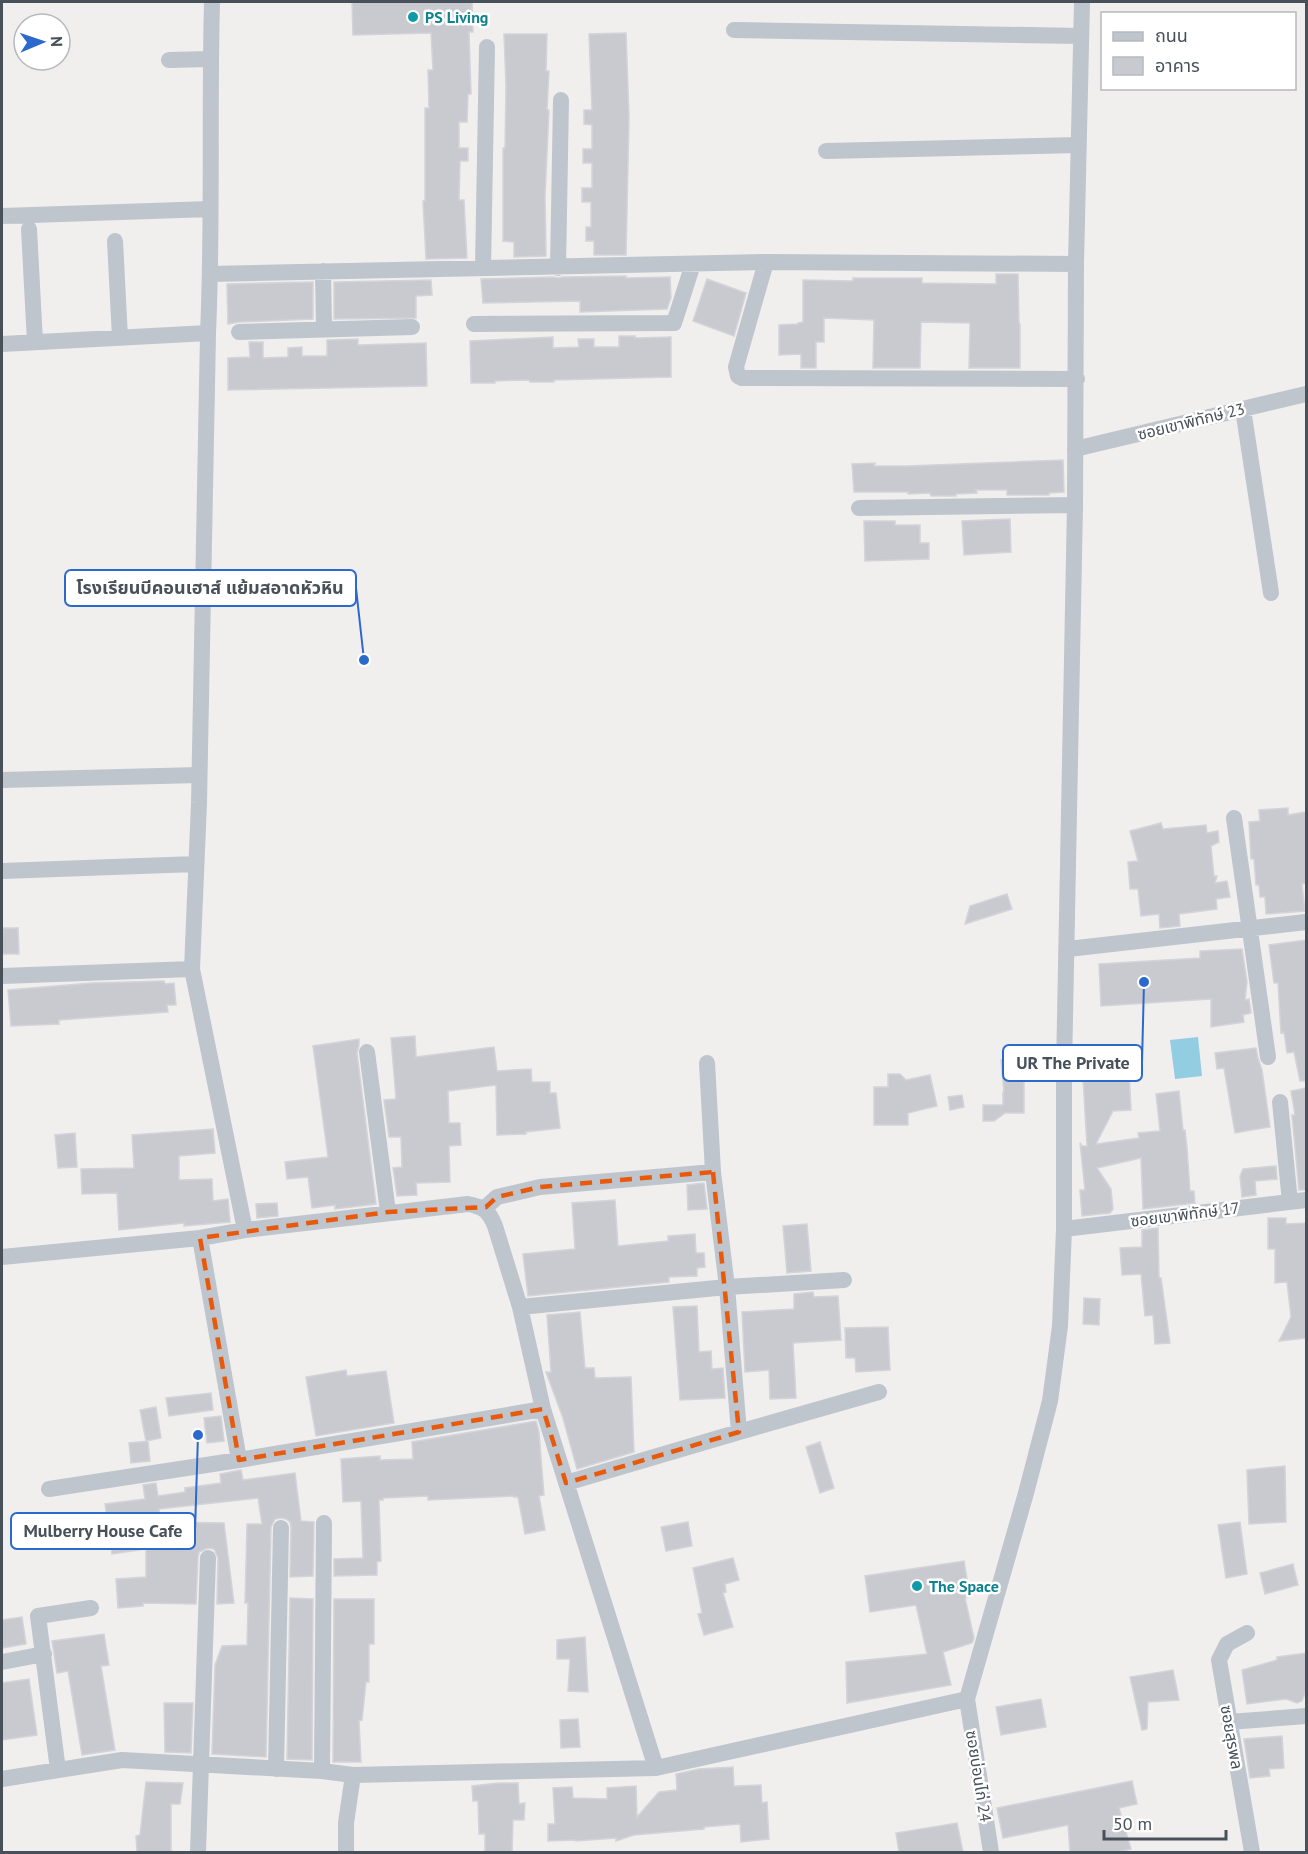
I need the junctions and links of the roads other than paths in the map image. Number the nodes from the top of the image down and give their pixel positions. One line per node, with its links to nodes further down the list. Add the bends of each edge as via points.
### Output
1 (212, 2): 6 (street)
2 (1082, 2): 4 (street)
3 (734, 30): 4 (street)
4 (1082, 36): 9 (street)
5 (487, 47): 18 (street)
6 (210, 59): 7 (street); 11 (street)
7 (169, 60)
8 (561, 100): 19 (street)
9 (1078, 145): 10 (street); 17 (street)
10 (826, 151)
11 (210, 209): 12 (street); 21 (street)
12 (2, 216)
13 (29, 229): 28 (street)
14 (115, 241): 27 (street)
15 (766, 262): 16 (street); 17 (street); 30 (street, via 736,367 742,378)
16 (693, 264): 19 (street); 22 (street, via 674,323)
17 (1076, 264): 30 (street)
18 (483, 268): 19 (street); 20 (street)
19 (558, 268)
20 (323, 271): 21 (street); 24 (street)
21 (210, 274): 26 (street)
22 (474, 324)
23 (412, 327): 24 (street)
24 (324, 329): 25 (street)
25 (239, 332)
26 (208, 333): 27 (street); 37 (street)
27 (120, 338): 28 (street)
28 (35, 342): 29 (street)
29 (2, 344)
30 (1077, 379): 33 (street)
31 (1306, 394): 32 (street, ซอยเขาพิทักษ์ 23)
32 (1243, 408): 33 (street, ซอยเขาพิทักษ์ 23); 36 (street)
33 (1076, 449): 34 (street)
34 (1076, 505): 35 (street); 44 (street)
35 (859, 508)
36 (1271, 593)
37 (199, 776): 38 (street); 40 (street)
38 (2, 780)
39 (1234, 818): 43 (street)
40 (196, 864): 41 (street); 45 (street)
41 (2, 871)
42 (1306, 922): 43 (street)
43 (1250, 929): 44 (street); 48 (street)
44 (1068, 949): 55 (street)
45 (192, 969): 46 (street); 56 (street)
46 (2, 976)
47 (367, 1052): 54 (street)
48 (1268, 1057)
49 (707, 1063): 51 (street)
50 (1280, 1102): 52 (street)
51 (713, 1172): 53 (street, via 540,1187 497,1197); 60 (street)
52 (1298, 1201): 55 (street, ซอยเขาพิทักษ์ 17)
53 (485, 1208): 54 (street, via 468,1204); 61 (street, via 495,1226)
54 (388, 1212): 56 (street)
55 (1064, 1229): 75 (street, via 1060,1326 1050,1401)
56 (245, 1230): 57 (street)
57 (200, 1238): 58 (street); 65 (street)
58 (2, 1257)
59 (844, 1280): 60 (street)
60 (727, 1287): 61 (street); 64 (street)
61 (520, 1307): 63 (street)
62 (879, 1392): 64 (street)
63 (543, 1409): 65 (street); 66 (street)
64 (739, 1432): 66 (street)
65 (239, 1460): 67 (street)
66 (566, 1483): 80 (street)
67 (49, 1489)
68 (324, 1523): 82 (street)
69 (280, 1528): 79 (street)
70 (208, 1558): 78 (street)
71 (92, 1608): 73 (street, via 38,1616)
72 (1247, 1633): 77 (street, ซอยสุรพล, via 1227,1644 1220,1660)
73 (44, 1654): 74 (street); 81 (street)
74 (2, 1662)
75 (967, 1700): 80 (street); 87 (street, ซอยบ่อนไก่ 24)
76 (1306, 1716): 77 (street)
77 (1229, 1722): 88 (street, ซอยสุรพล)
78 (202, 1765): 79 (street); 81 (street, via 122,1760); 85 (street)
79 (276, 1768): 82 (street)
80 (656, 1768): 83 (street)
81 (58, 1770): 84 (street)
82 (322, 1771): 83 (street)
83 (353, 1775): 86 (street)
84 (2, 1779)
85 (198, 1852)
86 (346, 1852)
87 (991, 1852)
88 (1252, 1852)

